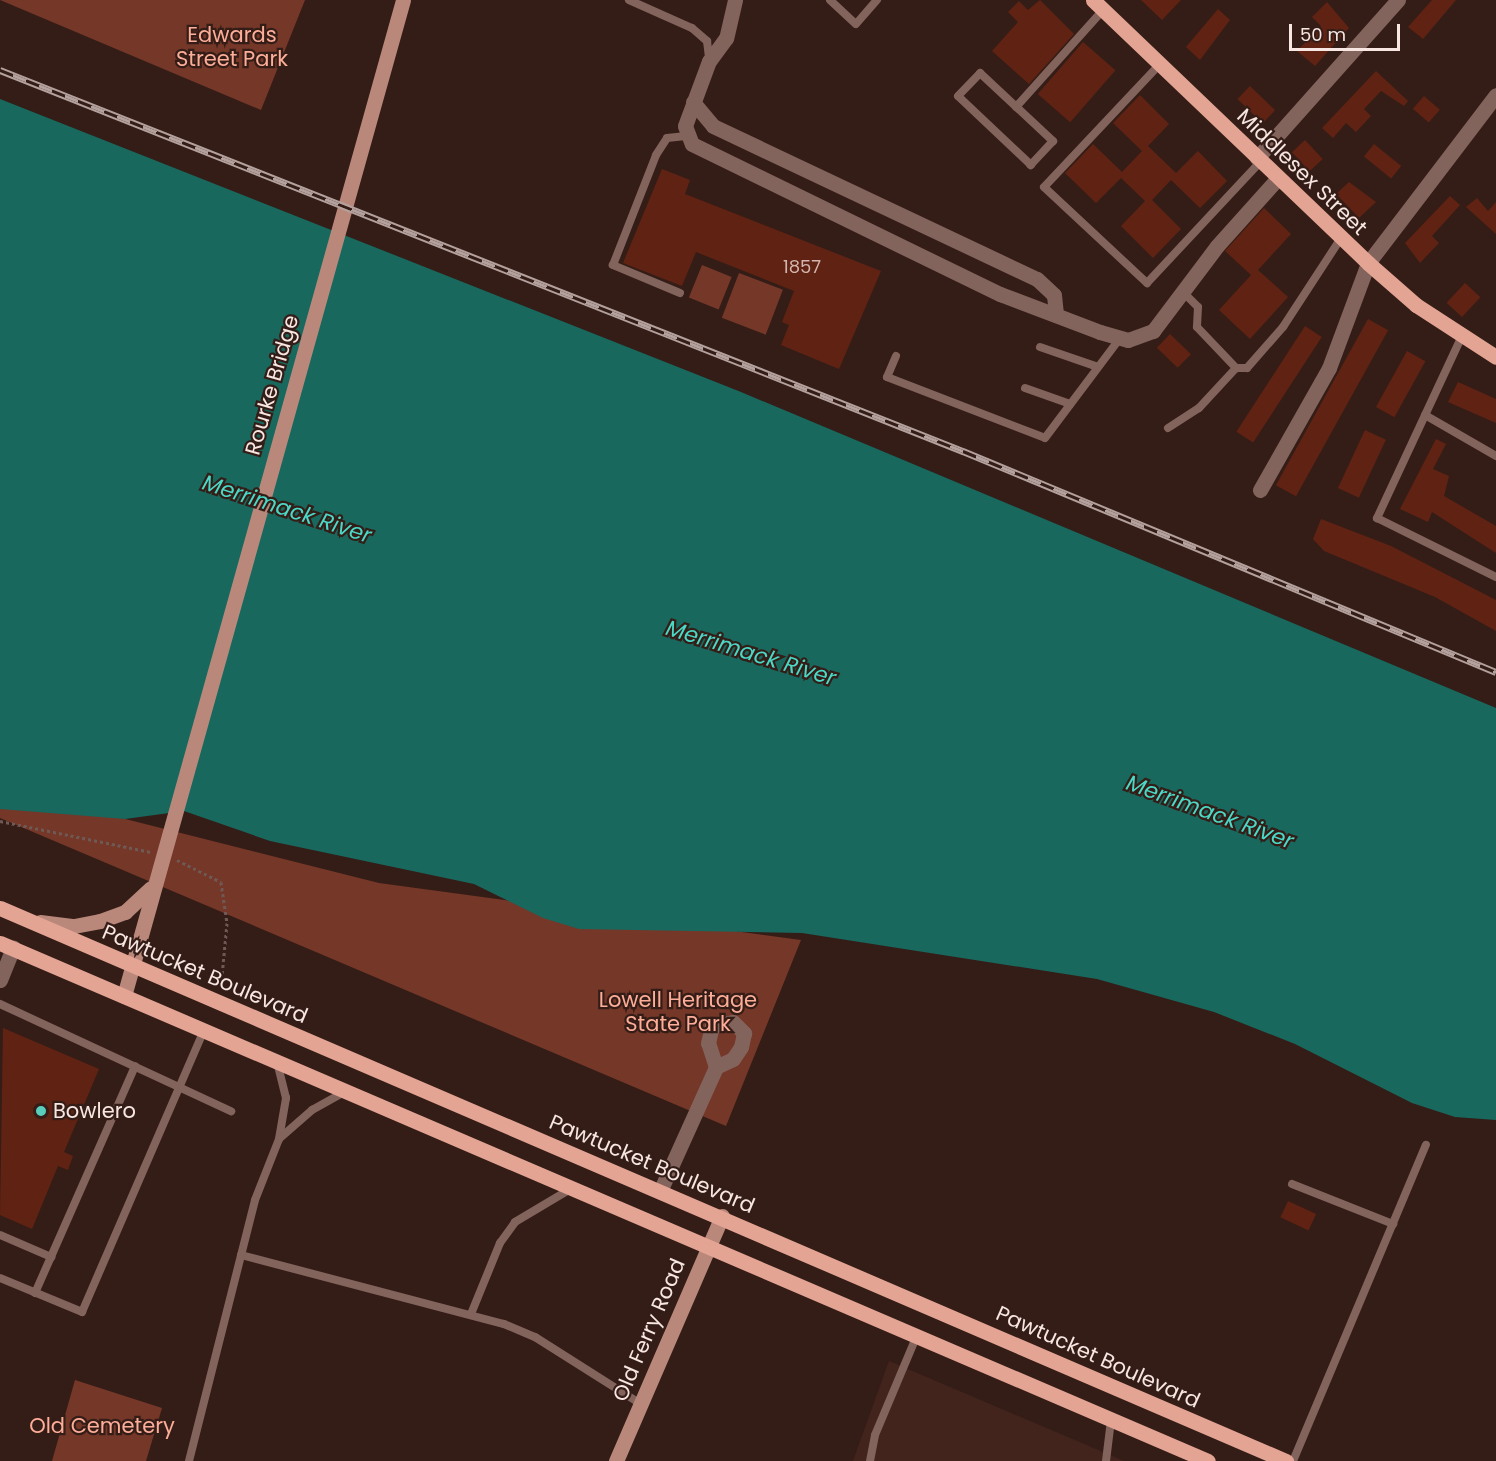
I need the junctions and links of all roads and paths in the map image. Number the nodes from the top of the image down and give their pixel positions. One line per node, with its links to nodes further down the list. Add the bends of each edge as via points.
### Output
1 (403, 0): 35 (main road, Rourke Bridge)
2 (629, 0): 8 (lane, via 693,28 707,41)
3 (735, 0): 8 (street, via 726,38)
4 (830, 0): 5 (lane, via 856,24)
5 (877, 0)
6 (1398, 0): 14 (street)
7 (1098, 5): 9 (main road, Middlesex Street); 12 (lane)
8 (709, 61): 11 (street)
9 (1160, 64): 14 (main road, Middlesex Street); 14 (lane, via 1044,187 1147,283)
10 (1496, 94): 17 (street)
11 (693, 102): 13 (street); 20 (street, via 713,126 1037,279 1054,295)
12 (1016, 107): 12 (lane, via 980,73 958,96 1031,165 1053,141)
13 (686, 136): 19 (lane, via 668,138 656,155 613,265); 20 (street, via 700,149 1000,294)
14 (1259, 160): 15 (main road, Middlesex Street)
15 (1278, 178): 16 (main road, Middlesex Street); 18 (street)
16 (1341, 238): 17 (main road, Middlesex Street); 27 (lane, via 1283,327 1247,368)
17 (1368, 263): 22 (main road, Middlesex Street); 33 (street, via 1329,368)
18 (1183, 292): 21 (street, via 1153,332 1143,338); 27 (lane, via 1198,308 1197,327)
19 (680, 293)
20 (1056, 315): 21 (street)
21 (1120, 338): 26 (lane)
22 (1461, 338): 25 (main road, Middlesex Street); 30 (lane)
23 (1040, 347): 26 (lane)
24 (896, 356): 29 (lane, via 887,377 1045,438)
25 (1496, 357)
26 (1098, 368): 29 (lane)
27 (1236, 368): 31 (lane, via 1200,408)
28 (1025, 388): 29 (lane)
29 (1070, 404)
30 (1425, 415): 32 (lane); 34 (lane, via 1377,518)
31 (1168, 428)
32 (1496, 456)
33 (1260, 490)
34 (1496, 577)
35 (153, 886): 36 (main road, Rourke Bridge, via 124,912 74,926); 38 (main road, Rourke Bridge)
36 (3, 910): 38 (main road, Pawtucket Boulevard)
37 (6, 946): 39 (street); 40 (main road)
38 (131, 966): 40 (main road, Rourke Bridge); 53 (main road, Pawtucket Boulevard)
39 (0, 980)
40 (124, 996): 42 (main road)
41 (0, 1004): 44 (lane)
42 (204, 1030): 43 (main road); 46 (lane)
43 (276, 1061): 47 (main road); 49 (lane, via 286,1098)
44 (135, 1066): 46 (lane); 59 (lane)
45 (716, 1067): 53 (street)
46 (179, 1086): 48 (lane); 61 (lane, via 82,1312)
47 (346, 1091): 49 (lane, via 312,1110); 52 (main road)
48 (231, 1111)
49 (279, 1139): 58 (lane)
50 (1426, 1145): 55 (lane)
51 (1292, 1184): 55 (lane)
52 (573, 1188): 57 (main road); 62 (lane, via 515,1222 500,1243)
53 (661, 1189): 54 (main road, Pawtucket Boulevard)
54 (722, 1216): 57 (main road, Old Ferry Road); 71 (main road, Pawtucket Boulevard)
55 (1393, 1224): 72 (lane)
56 (0, 1235): 59 (lane)
57 (710, 1245): 63 (main road); 64 (main road, Old Ferry Road)
58 (241, 1255): 62 (lane); 66 (lane)
59 (51, 1257): 61 (lane)
60 (0, 1278): 61 (lane)
61 (35, 1293)
62 (471, 1314): 64 (lane, via 536,1337)
63 (918, 1334): 65 (main road); 68 (lane, via 875,1435)
64 (641, 1404): 67 (main road, Old Ferry Road)
65 (1111, 1420): 69 (lane); 70 (main road)
66 (189, 1461)
67 (616, 1461)
68 (870, 1461)
69 (1106, 1461)
70 (1208, 1461)
71 (1286, 1461)
72 (1293, 1461)

